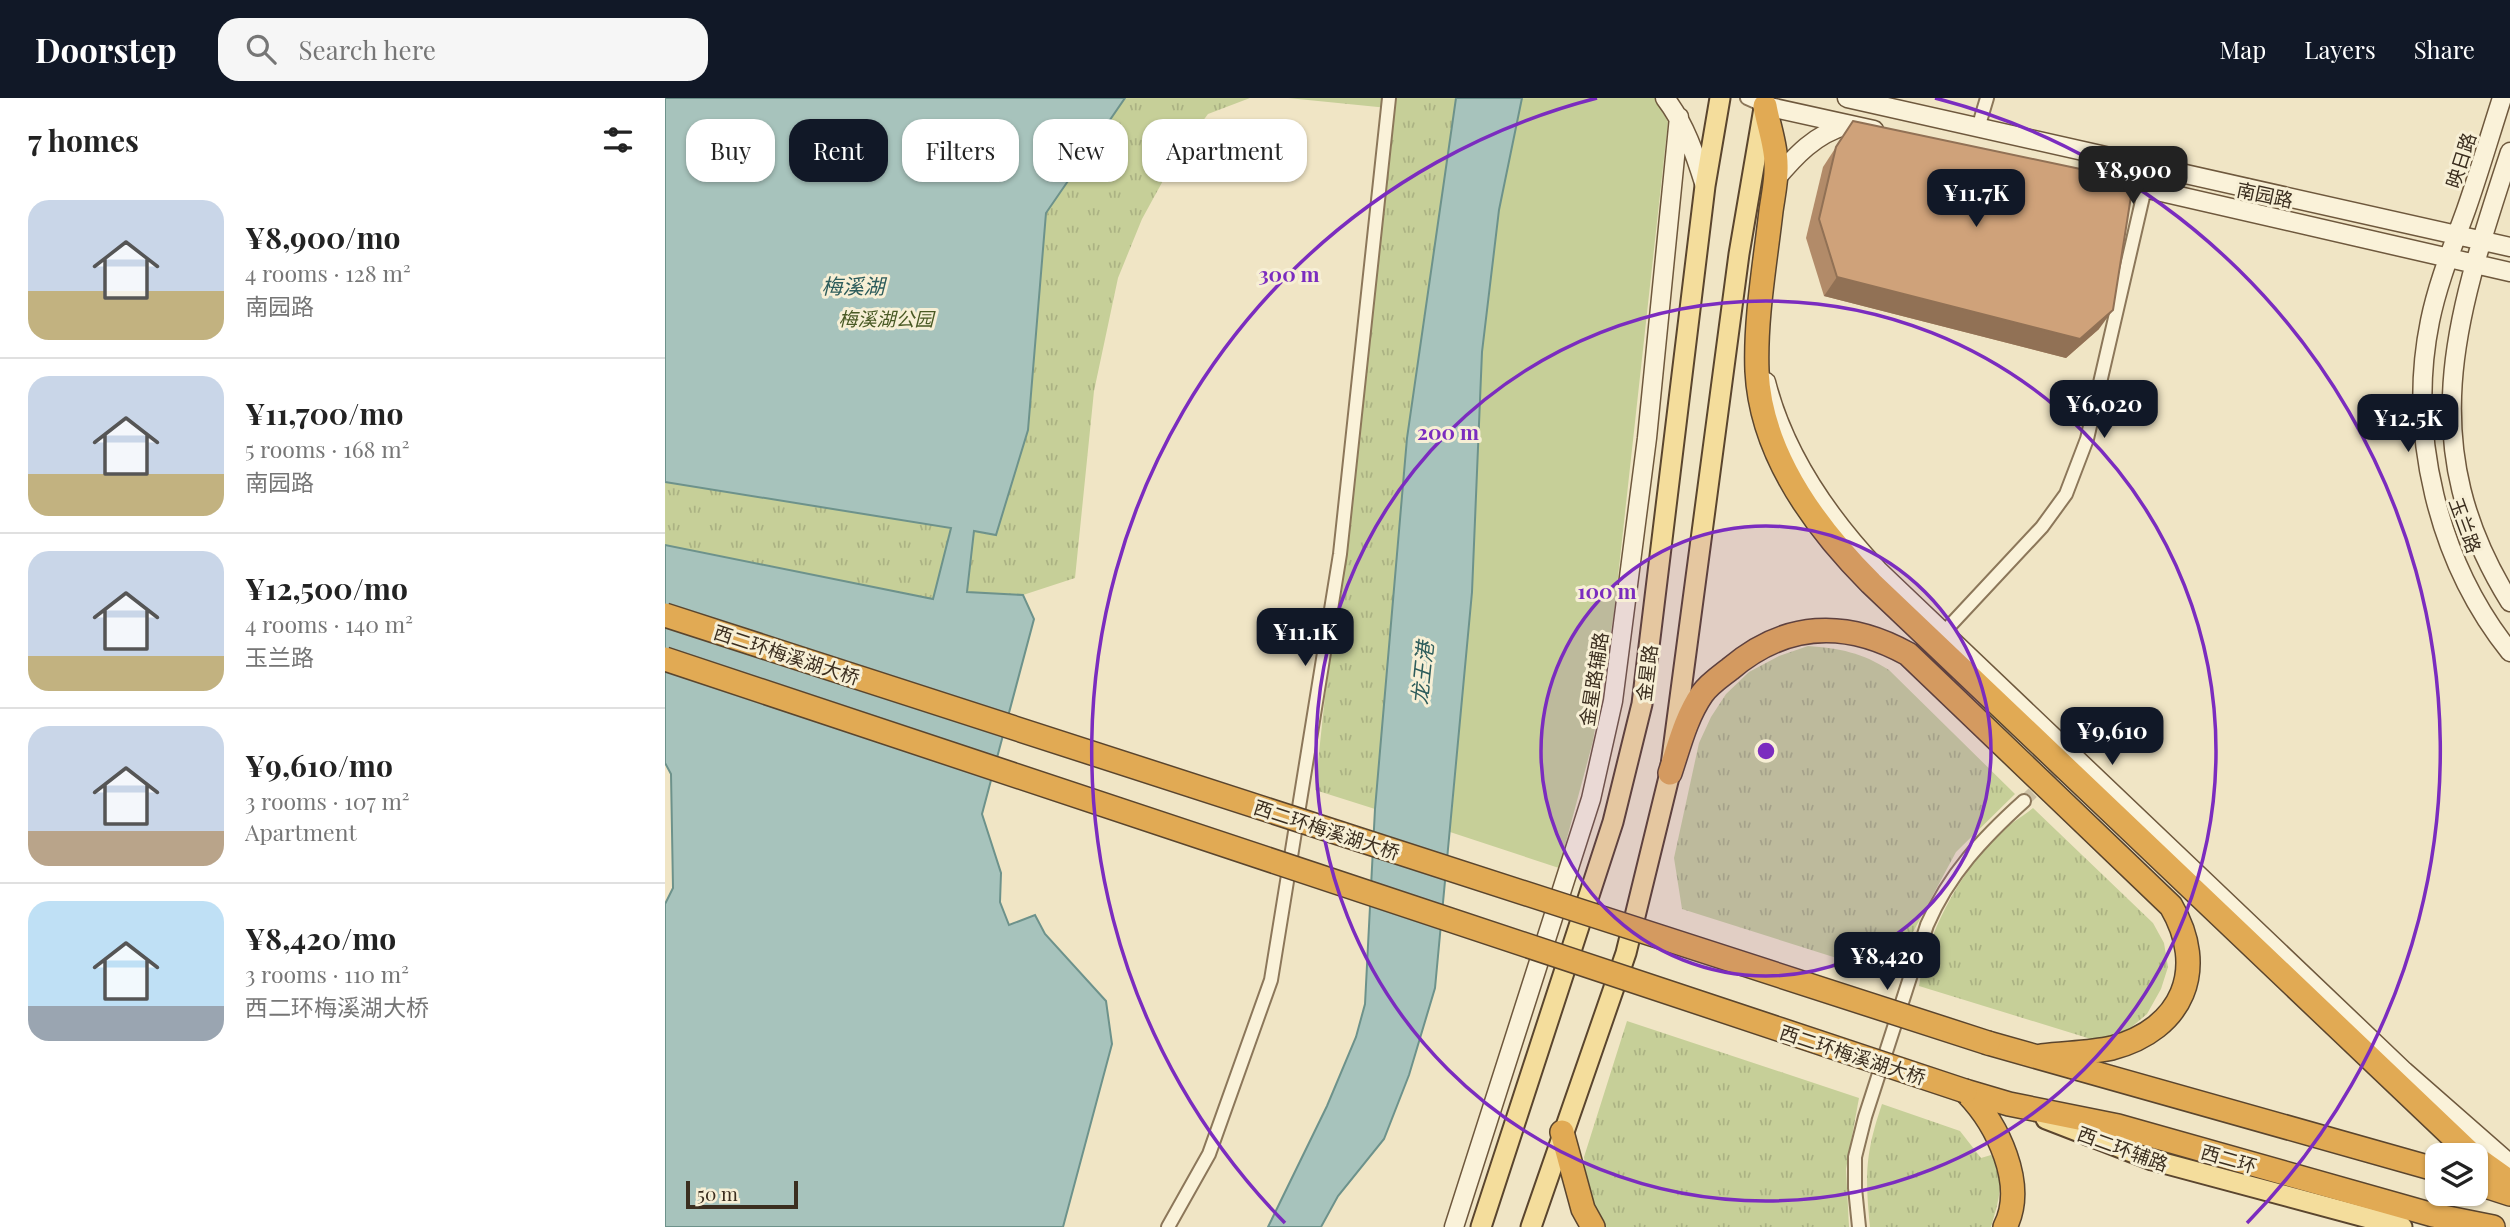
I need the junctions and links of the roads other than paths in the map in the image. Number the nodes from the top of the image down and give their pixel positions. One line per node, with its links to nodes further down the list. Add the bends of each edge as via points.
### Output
1 (1389, 98): 45 (street, via 1340,554 1271,980 1209,1154)
2 (1665, 98): 8 (main road)
3 (1720, 98): 15 (main road, 金星路)
4 (1849, 98): 10 (main road, 南园路)
5 (1987, 98): 10 (street)
6 (2502, 98): 17 (main road, 映日路)
7 (1759, 101): 9 (main road); 14 (highway, via 1776,163); 29 (main road, 金星路)
8 (1679, 117): 15 (main road); 46 (main road, 金星路辅路, via 1647,438 1613,701 1587,812)
9 (1847, 125): 11 (main road); 14 (main road, via 1801,149)
10 (1978, 128): 17 (main road, 南园路)
11 (1898, 135)
12 (2510, 152): 18 (main road)
13 (2081, 174): 16 (main road, 南园路)
14 (1774, 180): 23 (highway)
15 (1705, 186): 47 (main road, 金星路, via 1642,704 1613,822)
16 (2145, 188): 20 (main road, 南园路); 26 (street, via 2087,439 2070,485 2042,527)
17 (2457, 234): 18 (main road, 南园路); 20 (main road, 玉兰路)
18 (2482, 240): 19 (main road, 南园路); 21 (main road, 玉兰路)
19 (2510, 247)
20 (2449, 257): 21 (main road, 南园路); 27 (main road, 玉兰路, via 2429,324 2425,361 2425,430 2434,496 2466,583)
21 (2475, 264): 22 (main road, 南园路); 24 (main road, 玉兰路, via 2453,357 2453,436 2472,527)
22 (2510, 272)
23 (1759, 335): 26 (main road, via 1770,397 1818,495 1851,541); 35 (highway, via 1758,382 1772,438 1798,493 1842,554)
24 (2510, 602)
25 (665, 615): 31 (highway, 西二环梅溪湖大桥, bridge, via 1989,1043)
26 (1944, 632): 40 (main road, via 2068,760)
27 (2510, 652)
28 (665, 659): 32 (highway, 西二环梅溪湖大桥, bridge)
29 (1670, 773): 31 (highway, via 1690,713 1704,691 1747,654 1773,641 1835,629 1864,634 1908,654 2171,906 2182,924 2188,970 2185,989 2167,1018 2136,1040 2110,1048); 34 (main road, 金星路, via 1626,953)
30 (2024, 801): 50 (street, via 1959,867 1927,925 1855,1157)
31 (2042, 1056): 36 (highway)
32 (1965, 1091): 33 (highway, 西二环); 51 (highway, via 1988,1114 2003,1146 2011,1181 2010,1219)
33 (2009, 1104): 52 (main road, 西二环辅路, via 2152,1160); 53 (highway, 西二环, via 2118,1126)
34 (1562, 1132): 48 (main road, 金星路); 49 (highway, via 1583,1209)
35 (2454, 1143)
36 (2399, 1156): 37 (main road); 38 (highway)
37 (2425, 1157)
38 (2425, 1165)
39 (2488, 1165): 40 (main road)
40 (2510, 1166)
41 (2488, 1170): 43 (highway)
42 (2488, 1175): 44 (highway)
43 (2510, 1182)
44 (2510, 1194)
45 (1168, 1227)
46 (1454, 1227)
47 (1481, 1227)
48 (1531, 1227)
49 (1593, 1227)
50 (1859, 1227)
51 (2005, 1227)
52 (2402, 1227)
53 (2493, 1227)

